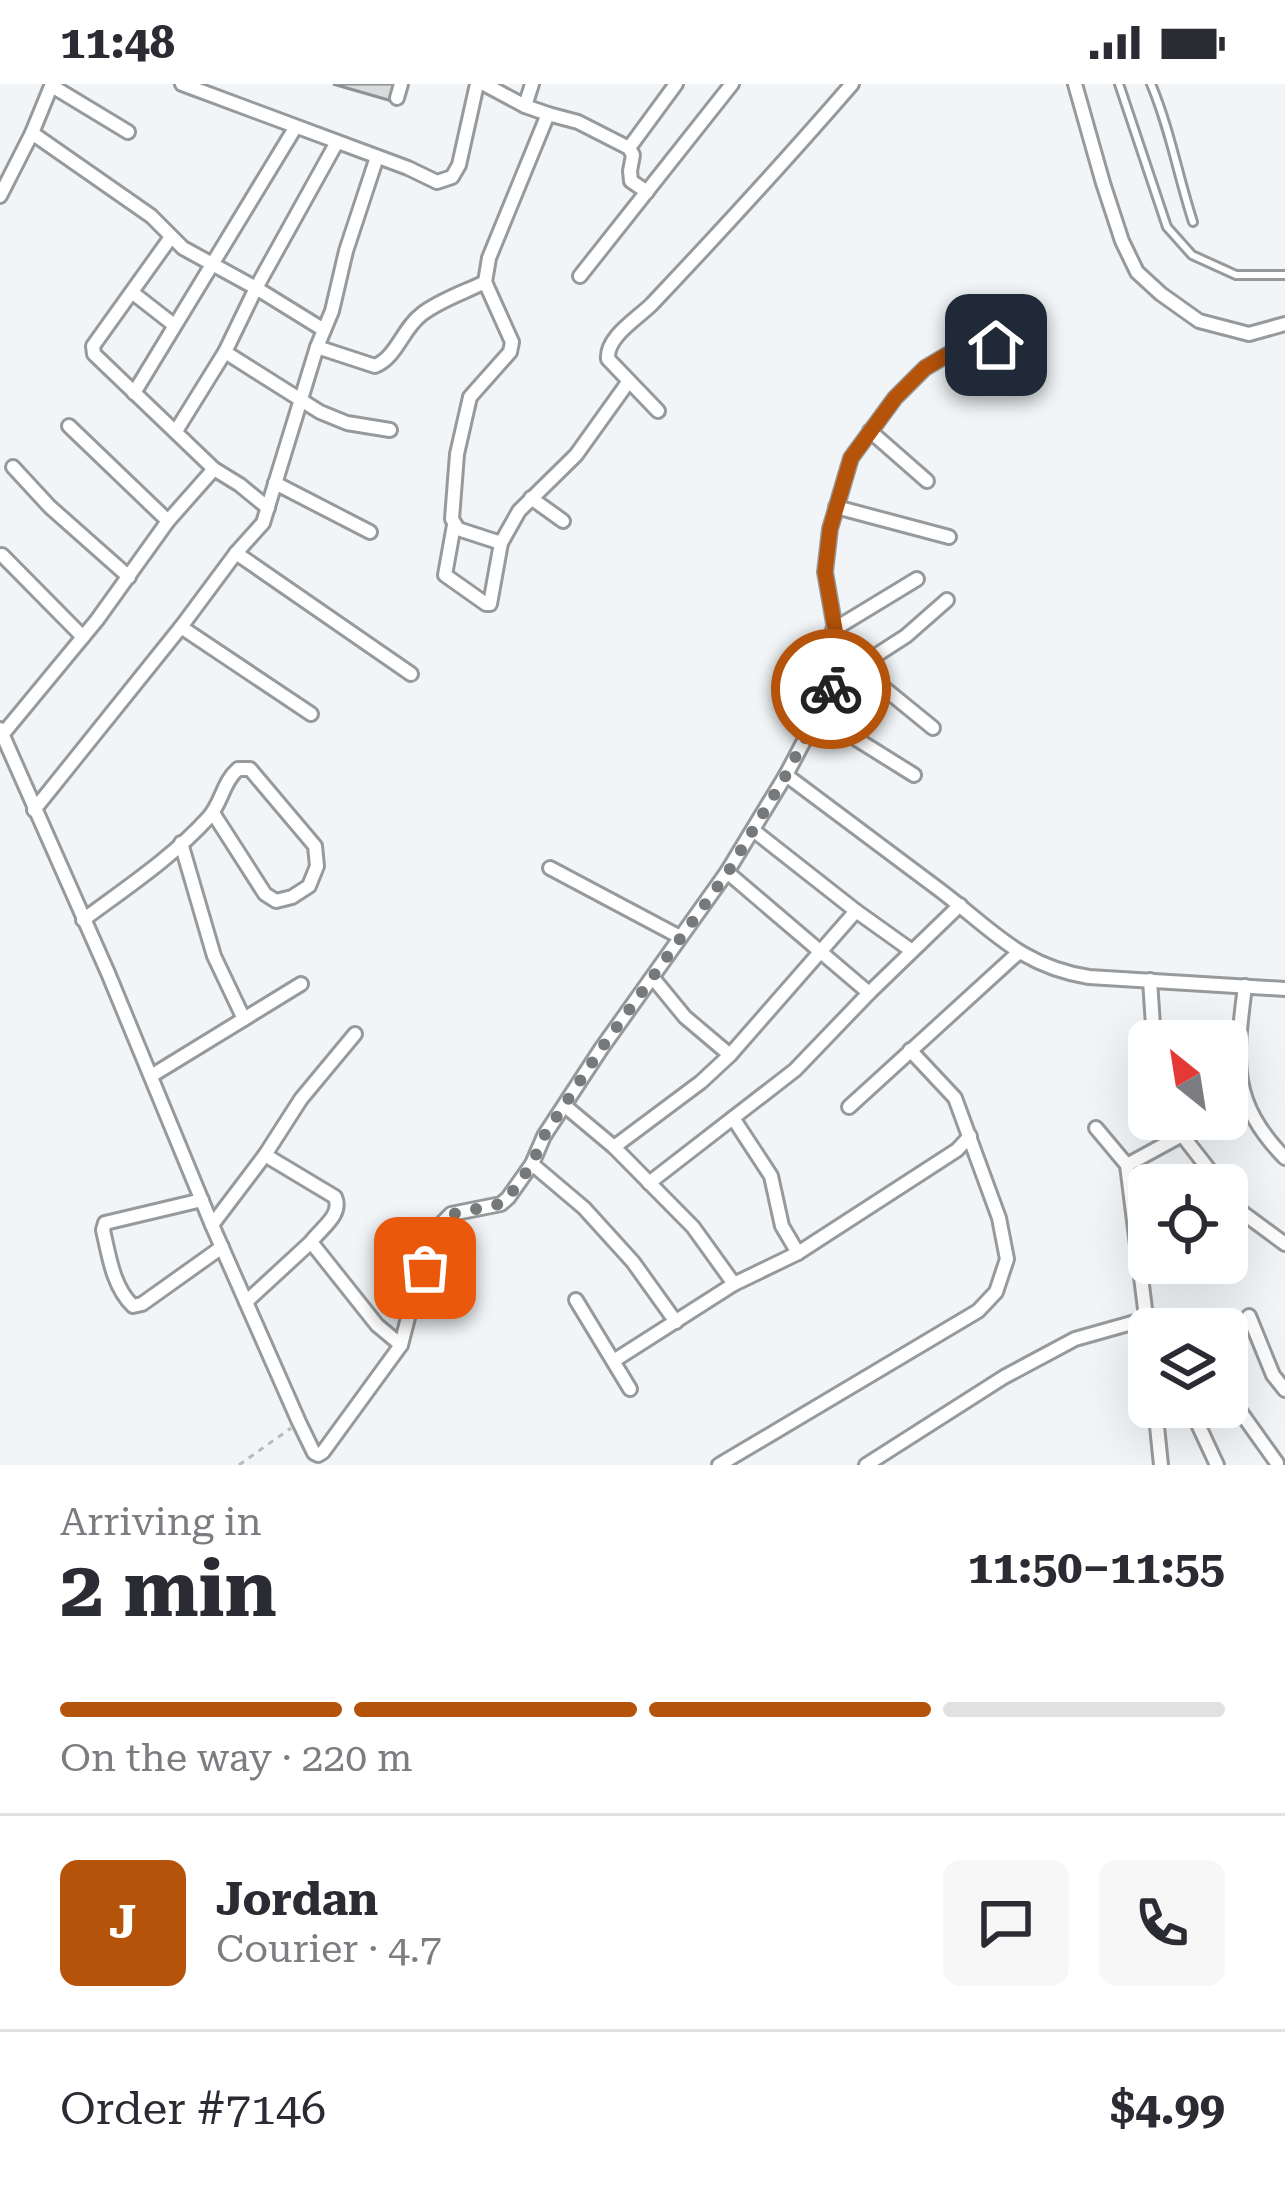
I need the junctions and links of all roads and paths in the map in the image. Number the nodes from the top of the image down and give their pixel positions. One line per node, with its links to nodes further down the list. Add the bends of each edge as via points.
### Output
1 (182, 84): 13 (street)
2 (480, 84): 11 (street); 18 (street, via 452,177 437,182)
3 (532, 84): 11 (street)
4 (676, 84): 17 (street)
5 (732, 84): 19 (street)
6 (852, 84): 35 (street, via 610,344 608,359)
7 (1075, 84): 29 (street, via 1137,272 1199,320 1249,334)
8 (1119, 84): 24 (lane, via 1167,227 1192,255 1236,274)
9 (1150, 84): 21 (lane)
10 (52, 85): 14 (street); 15 (street)
11 (525, 106): 12 (street)
12 (548, 114): 17 (street); 26 (street)
13 (295, 128): 16 (street); 23 (street)
14 (128, 131)
15 (32, 133): 20 (street); 22 (street)
16 (337, 142): 18 (street); 27 (street)
17 (629, 148): 19 (street, via 631,181)
18 (377, 157): 31 (street)
19 (646, 192): 25 (street)
20 (0, 196)
21 (1193, 222)
22 (171, 237): 23 (street); 28 (street)
23 (214, 264): 27 (street); 30 (street)
24 (1285, 275)
25 (580, 276)
26 (485, 282): 33 (street, via 425,311 375,366); 52 (street, via 512,342 470,397)
27 (256, 288): 31 (street); 34 (street)
28 (133, 293): 30 (street); 36 (street, via 93,346)
29 (1285, 324)
30 (174, 326): 36 (street)
31 (324, 330): 33 (street)
32 (996, 345): 42 (street, via 959,348 925,368)
33 (317, 347): 37 (street)
34 (225, 352): 37 (street); 41 (street)
35 (629, 381): 38 (street); 47 (street, via 576,455)
36 (134, 393): 41 (street)
37 (303, 401): 40 (street, via 347,423); 46 (street)
38 (658, 411)
39 (69, 426): 50 (street)
40 (390, 430)
41 (176, 431): 44 (street)
42 (870, 431): 45 (street); 48 (street, via 851,458)
43 (13, 466): 58 (street)
44 (214, 469): 49 (street); 50 (street)
45 (927, 481)
46 (275, 483): 49 (street); 53 (street)
47 (531, 498): 51 (street); 55 (street)
48 (836, 507): 54 (street); 62 (street, via 825,572)
49 (268, 508): 56 (street)
50 (168, 520): 58 (street)
51 (563, 521)
52 (454, 525): 55 (street); 55 (street, via 445,575 486,604)
53 (370, 532)
54 (949, 537)
55 (501, 544)
56 (236, 553): 61 (street); 66 (street)
57 (2, 555): 63 (street)
58 (129, 577): 63 (street)
59 (917, 579): 62 (street)
60 (947, 600): 64 (street)
61 (181, 627): 67 (street); 73 (street)
62 (833, 630): 65 (street)
63 (83, 637): 70 (street)
64 (857, 668): 65 (street); 69 (street)
65 (842, 669): 68 (street)
66 (411, 674)
67 (311, 713)
68 (818, 715): 71 (street); 72 (street)
69 (932, 728)
70 (1, 732): 73 (street)
71 (786, 775): 75 (street); 79 (street)
72 (914, 775)
73 (34, 810): 81 (street)
74 (213, 813): 74 (street, via 228,778 250,769 315,847 309,886 276,901 265,893); 76 (street)
75 (753, 830): 78 (street); 80 (street)
76 (181, 843): 81 (street); 92 (street, via 214,956)
77 (550, 868): 82 (street)
78 (728, 872): 82 (street); 84 (street)
79 (960, 905): 83 (street); 85 (street)
80 (856, 911): 83 (street); 84 (street)
81 (83, 920): 97 (street)
82 (680, 938): 86 (street)
83 (913, 951): 91 (street)
84 (822, 953): 91 (street); 96 (street)
85 (1018, 953): 87 (street, via 1058,972); 95 (street)
86 (653, 978): 96 (street); 98 (street)
87 (1150, 980): 89 (street); 93 (street)
88 (301, 984): 92 (street)
89 (1244, 986): 90 (street); 107 (street, via 1240,1089)
90 (1285, 988)
91 (869, 993): 100 (street, via 795,1070)
92 (244, 1019): 97 (street)
93 (1153, 1020)
94 (356, 1034): 106 (street)
95 (910, 1050): 99 (street); 102 (street, via 955,1098)
96 (730, 1055): 105 (street)
97 (151, 1076): 112 (street)
98 (566, 1106): 105 (street); 108 (street)
99 (849, 1107)
100 (733, 1118): 111 (street); 118 (street, via 771,1176 782,1226)
101 (1096, 1128): 110 (street)
102 (970, 1136): 118 (street); 136 (street, via 1007,1259 996,1292 978,1311)
103 (1174, 1140): 110 (street)
104 (1184, 1140): 109 (street)
105 (614, 1147): 111 (street)
106 (265, 1156): 114 (street); 115 (street, via 335,1197 337,1213)
107 (1285, 1159)
108 (532, 1164): 124 (street, via 609,1235); 126 (street, via 500,1204 452,1214 440,1225)
109 (1204, 1164)
110 (1127, 1165): 122 (street)
111 (649, 1183): 119 (street)
112 (202, 1200): 114 (street); 117 (street, via 105,1223 115,1276 126,1299 142,1304)
113 (1248, 1217): 116 (street)
114 (212, 1225): 117 (street)
115 (311, 1242): 121 (street); 126 (street)
116 (1285, 1244)
117 (222, 1247): 121 (street)
118 (798, 1253): 119 (street)
119 (734, 1285): 124 (street)
120 (576, 1300): 127 (street)
121 (246, 1302): 131 (street)
122 (1145, 1308)
123 (1250, 1316): 129 (street)
124 (676, 1322): 127 (street)
125 (1128, 1324): 137 (street, via 1075,1339 1004,1377)
126 (401, 1345): 131 (street, via 318,1454)
127 (614, 1360): 128 (street)
128 (629, 1389)
129 (1285, 1390)
130 (1248, 1421): 134 (street)
131 (298, 1422): 135 (path)
132 (1157, 1428): 138 (street)
133 (1197, 1428): 139 (street)
134 (1278, 1462)
135 (238, 1465)
136 (718, 1465)
137 (866, 1465)
138 (1161, 1465)
139 (1217, 1465)

